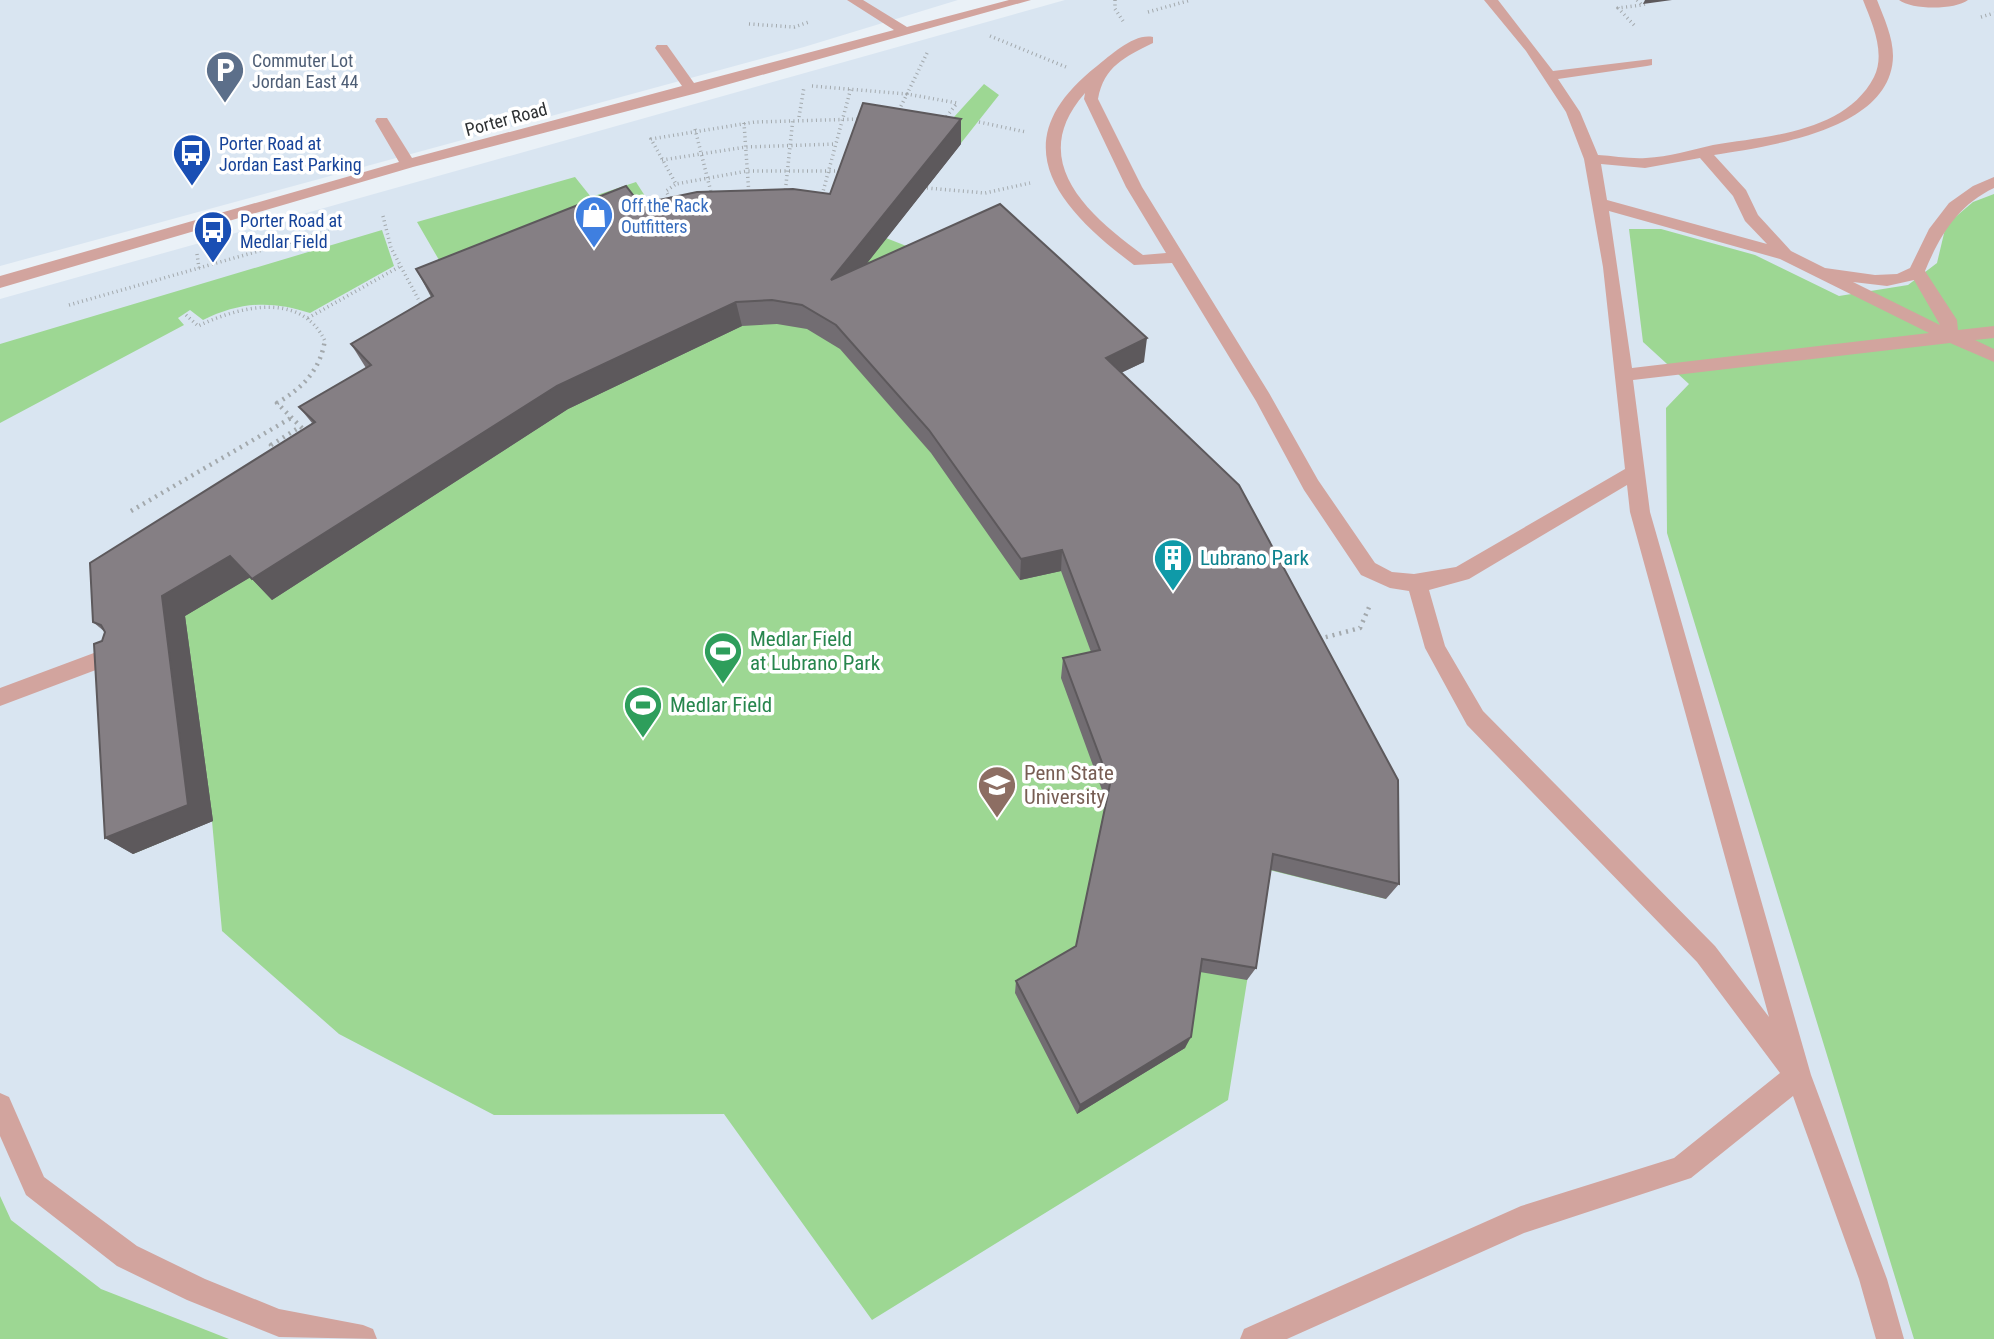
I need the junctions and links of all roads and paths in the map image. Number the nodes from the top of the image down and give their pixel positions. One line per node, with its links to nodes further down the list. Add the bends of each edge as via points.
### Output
1 (854, 0): 14 (street)
2 (1024, 0): 14 (street, Porter Road)
3 (1188, 0): 10 (path)
4 (1491, 0): 22 (street)
5 (1870, 0): 43 (street, via 1881,26 1885,58 1881,77 1864,99 1840,117 1805,133)
6 (1906, 0): 7 (street)
7 (1961, 0)
8 (1639, 2): 9 (path); 13 (path, via 1618,8)
9 (1648, 3)
10 (1148, 12)
11 (809, 22): 12 (path, via 794,27)
12 (749, 24)
13 (1634, 25)
14 (906, 32): 24 (street, Porter Road)
15 (986, 34): 21 (path)
16 (1148, 40): 20 (street)
17 (932, 43): 25 (path)
18 (662, 48): 24 (street)
19 (1647, 62): 22 (street)
20 (1102, 67): 66 (street, via 1091,99 1129,179); 66 (street, via 1067,102 1055,125 1052,149 1056,171 1069,198 1095,228 1140,261)
21 (1070, 68)
22 (1550, 76): 44 (street, via 1573,113)
23 (851, 88): 25 (path); 27 (path, via 804,86); 28 (path)
24 (692, 90): 46 (street, Porter Road)
25 (907, 94): 26 (path, via 957,103); 34 (path)
26 (947, 116): 29 (path); 36 (path)
27 (799, 117): 28 (path); 30 (path)
28 (843, 117): 31 (path); 40 (path)
29 (954, 117)
30 (793, 118): 33 (path); 39 (path)
31 (867, 119)
32 (382, 121): 46 (street)
33 (744, 122): 37 (path); 41 (path)
34 (892, 122)
35 (979, 122): 38 (path)
36 (942, 123)
37 (695, 129): 42 (path); 45 (path, via 651,139)
38 (1033, 133)
39 (790, 144): 40 (path); 41 (path); 47 (path)
40 (836, 144): 48 (path)
41 (746, 147): 42 (path); 49 (path)
42 (701, 152): 45 (path); 51 (path)
43 (1703, 152): 44 (street, via 1646,163); 65 (street)
44 (1592, 159): 57 (street)
45 (662, 160): 54 (path)
46 (408, 164): 71 (street, Porter Road)
47 (787, 168): 48 (path); 49 (path); 58 (path)
48 (829, 169): 50 (path); 59 (path)
49 (747, 171): 51 (path); 60 (path)
50 (851, 171)
51 (706, 177): 54 (path); 56 (path)
52 (1039, 181): 55 (path, via 985,193)
53 (1994, 182): 70 (street, via 1975,189 1951,208 1929,239)
54 (676, 184): 61 (path, via 666,191 673,204)
55 (927, 188)
56 (713, 199)
57 (1600, 203): 65 (street); 79 (street)
58 (783, 205)
59 (819, 206)
60 (749, 207)
61 (661, 208)
62 (383, 216): 67 (path)
63 (330, 231): 68 (path)
64 (197, 254): 68 (path)
65 (1786, 255): 69 (street)
66 (1178, 257): 86 (street, via 1311,485 1356,555)
67 (399, 267): 73 (path); 75 (path)
68 (199, 268): 72 (path)
69 (1809, 268): 70 (street, via 1884,280 1905,280); 77 (street)
70 (1917, 271): 77 (street, via 1948,320)
71 (0, 282)
72 (69, 305)
73 (425, 311)
74 (187, 315): 75 (path, via 198,326 232,311 272,306)
75 (307, 318): 80 (path, via 325,340 324,354 303,385 277,403)
76 (1994, 332): 77 (street)
77 (1951, 337): 78 (street); 79 (street)
78 (1994, 356)
79 (1622, 375): 84 (street)
80 (291, 418): 81 (path); 85 (path)
81 (300, 427): 82 (path); 83 (path, via 271,445)
82 (314, 440)
83 (284, 458)
84 (1635, 472): 87 (street, via 1462,573); 91 (street, via 1640,512)
85 (131, 511)
86 (1381, 578): 87 (street); 88 (path, via 1360,628)
87 (1417, 583): 91 (street, via 1435,648 1475,718 1706,954)
88 (1315, 640)
89 (118, 653): 90 (street)
90 (0, 697)
91 (1798, 1075): 94 (street, via 1682,1169 1521,1220); 95 (street, via 1873,1279)
92 (0, 1106): 93 (street, via 34,1186 127,1256 279,1323)
93 (363, 1339)
94 (1254, 1339)
95 (1890, 1339)

